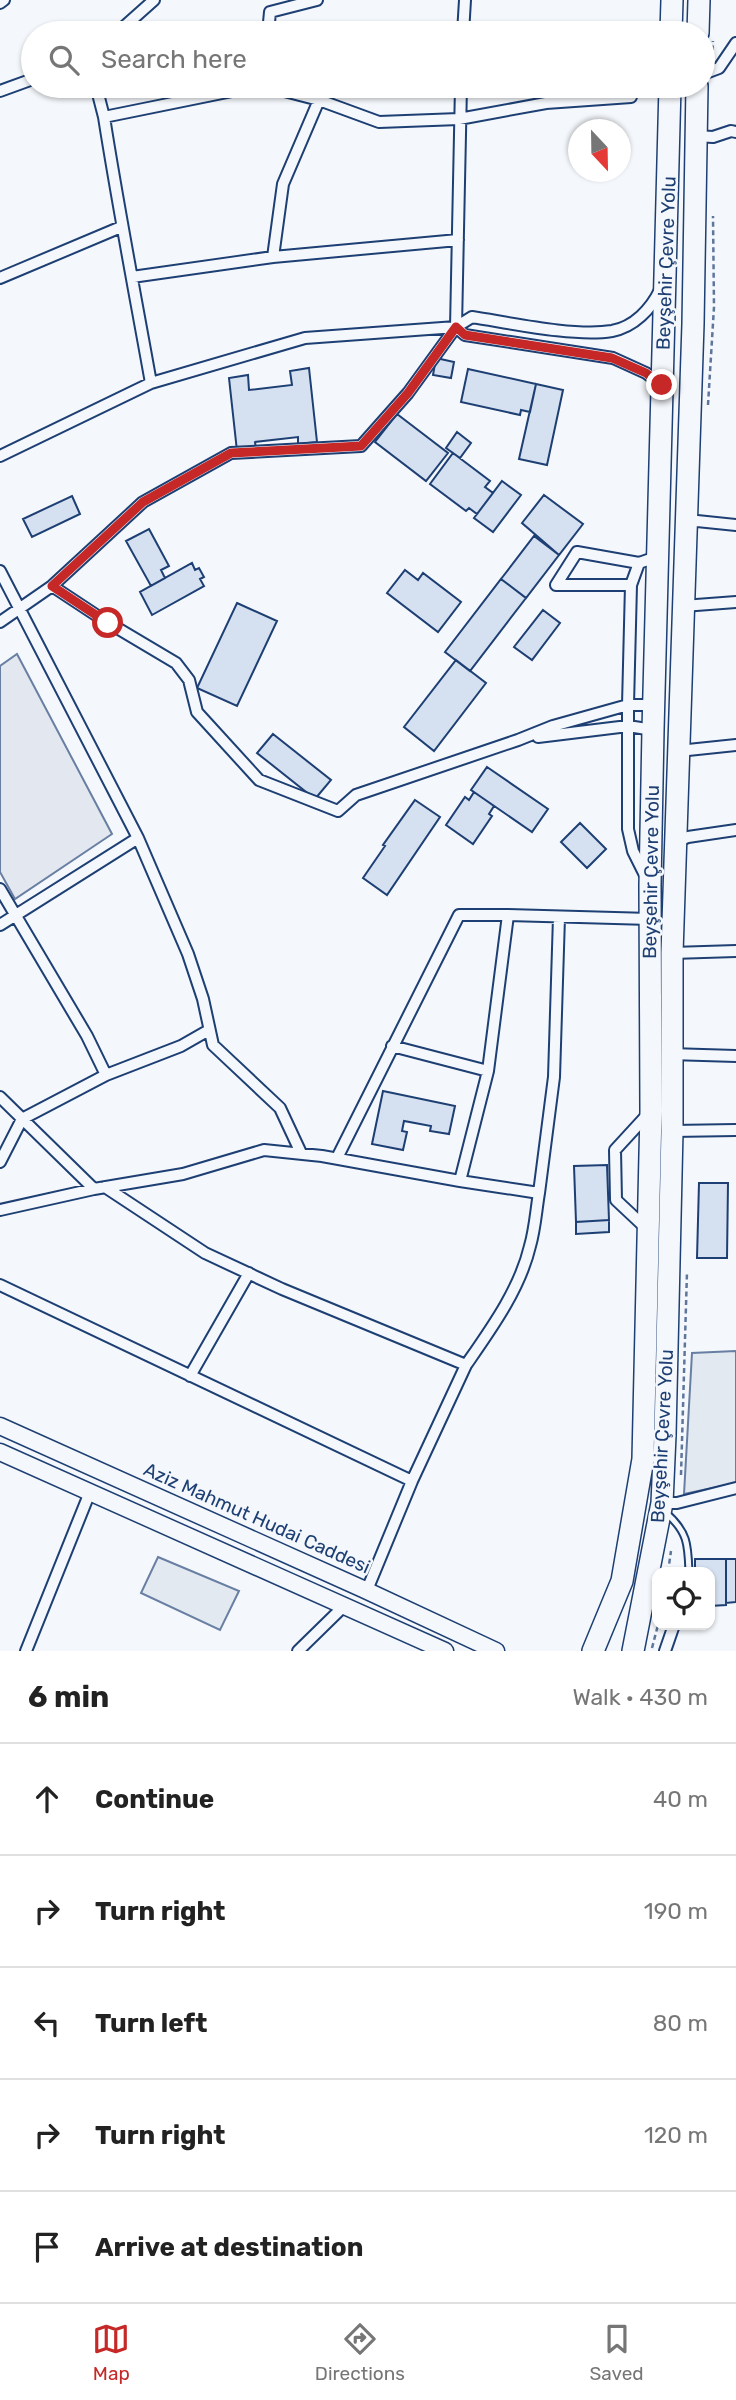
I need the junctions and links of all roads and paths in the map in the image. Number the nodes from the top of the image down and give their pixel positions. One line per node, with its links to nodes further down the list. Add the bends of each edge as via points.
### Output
1 (154, 0): 6 (street)
2 (317, 0): 7 (street, via 270,12)
3 (465, 0): 8 (street)
4 (672, 0): 9 (highway)
5 (699, 0): 10 (highway)
6 (130, 21)
7 (269, 21)
8 (464, 21)
9 (671, 21)
10 (698, 21)
11 (736, 43): 12 (street)
12 (715, 70)
13 (21, 83): 14 (street)
14 (0, 91)
15 (99, 98): 23 (street)
16 (198, 98): 23 (street)
17 (312, 98): 22 (street)
18 (460, 98): 24 (street)
19 (617, 98): 24 (street, via 546,103)
20 (670, 98): 32 (highway, Beyşehir Çevre Yolu)
21 (697, 98): 26 (highway, Beyşehir Çevre Yolu)
22 (320, 100): 24 (street, via 379,122); 29 (street, via 283,184)
23 (104, 117): 27 (street)
24 (459, 119): 28 (street)
25 (736, 132): 26 (street)
26 (695, 136): 37 (highway, Beyşehir Çevre Yolu)
27 (121, 227): 30 (street); 31 (street)
28 (458, 240): 29 (street); 33 (street)
29 (273, 257): 30 (street)
30 (132, 277): 34 (street)
31 (0, 278)
32 (666, 278): 33 (street, via 652,307 614,331 582,332 472,317); 35 (highway, Beyşehir Çevre Yolu)
33 (456, 327): 34 (street, via 306,338); 35 (street, via 465,335 612,358); 42 (street, via 408,393 361,446 231,453 143,502)
34 (150, 383): 36 (street)
35 (662, 385): 39 (highway, Beyşehir Çevre Yolu)
36 (0, 456)
37 (686, 523): 38 (street); 44 (highway, Beyşehir Çevre Yolu)
38 (736, 525)
39 (649, 559): 41 (street); 41 (street, via 577,552 556,585); 48 (highway, Beyşehir Çevre Yolu)
40 (0, 571): 45 (street)
41 (631, 585): 47 (street)
42 (52, 586): 45 (street); 51 (street, via 176,663 188,680 197,712 259,780 338,811 356,795)
43 (736, 602): 44 (street)
44 (683, 606): 53 (highway, Beyşehir Çevre Yolu)
45 (20, 607): 46 (street); 55 (street)
46 (0, 622)
47 (628, 705): 48 (street); 49 (street); 51 (street)
48 (655, 705): 50 (highway, Beyşehir Çevre Yolu)
49 (628, 726): 50 (street); 51 (street); 57 (street, via 628,829)
50 (653, 730): 57 (highway, Beyşehir Çevre Yolu)
51 (519, 740)
52 (736, 745): 53 (street)
53 (678, 755): 56 (highway, Beyşehir Çevre Yolu)
54 (736, 830): 56 (street)
55 (138, 838): 59 (street); 66 (street, via 188,954)
56 (676, 842): 65 (highway, Beyşehir Çevre Yolu)
57 (650, 885): 62 (highway, Beyşehir Çevre Yolu)
58 (0, 889): 59 (street)
59 (15, 915): 63 (street); 71 (street)
60 (508, 915): 61 (street); 67 (street, via 459,915); 70 (street)
61 (559, 917): 62 (street); 82 (street, via 554,1077)
62 (650, 919): 73 (highway, Beyşehir Çevre Yolu)
63 (0, 925)
64 (736, 951): 65 (street)
65 (672, 953): 68 (highway, Beyşehir Çevre Yolu)
66 (209, 1030): 71 (street); 77 (street, via 213,1045 280,1108)
67 (392, 1046): 70 (street); 78 (street)
68 (670, 1054): 69 (street); 76 (highway, Beyşehir Çevre Yolu)
69 (736, 1056)
70 (488, 1071): 80 (street)
71 (107, 1075): 74 (street)
72 (0, 1097): 74 (street)
73 (651, 1111): 84 (highway, Beyşehir Çevre Yolu); 84 (street, via 615,1150 616,1200)
74 (22, 1119): 79 (street); 81 (street)
75 (736, 1130): 76 (street)
76 (672, 1131): 94 (highway, Beyşehir Çevre Yolu)
77 (301, 1153): 78 (street); 81 (street, via 264,1150 183,1174)
78 (337, 1158): 80 (street)
79 (0, 1161)
80 (460, 1181): 82 (street)
81 (99, 1188): 83 (street); 85 (street, via 205,1253)
82 (540, 1193): 87 (street, via 530,1248 514,1287)
83 (0, 1210)
84 (648, 1230): 99 (highway, Beyşehir Çevre Yolu, via 643,1459 622,1581)
85 (249, 1273): 87 (street); 88 (street)
86 (0, 1286): 88 (street)
87 (466, 1365): 91 (street)
88 (190, 1376): 91 (street)
89 (0, 1426): 96 (street, Aziz Mahmut Hudai Caddesi)
90 (0, 1452): 93 (street)
91 (412, 1481): 96 (street)
92 (736, 1488): 94 (street)
93 (90, 1492): 98 (street); 103 (street)
94 (661, 1506): 95 (lane, via 688,1539); 97 (highway, Beyşehir Çevre Yolu)
95 (689, 1567)
96 (367, 1590): 106 (street, Aziz Mahmut Hudai Caddesi)
97 (650, 1606): 102 (highway, Beyşehir Çevre Yolu)
98 (343, 1607): 104 (street); 105 (street)
99 (604, 1626): 102 (highway, via 611,1648); 107 (highway); 108 (highway, Beyşehir Çevre Yolu)
100 (654, 1630): 102 (path)
101 (672, 1630): 109 (street)
102 (640, 1647)
103 (26, 1651)
104 (298, 1651)
105 (445, 1651)
106 (496, 1651)
107 (577, 1651)
108 (593, 1651)
109 (665, 1651)

